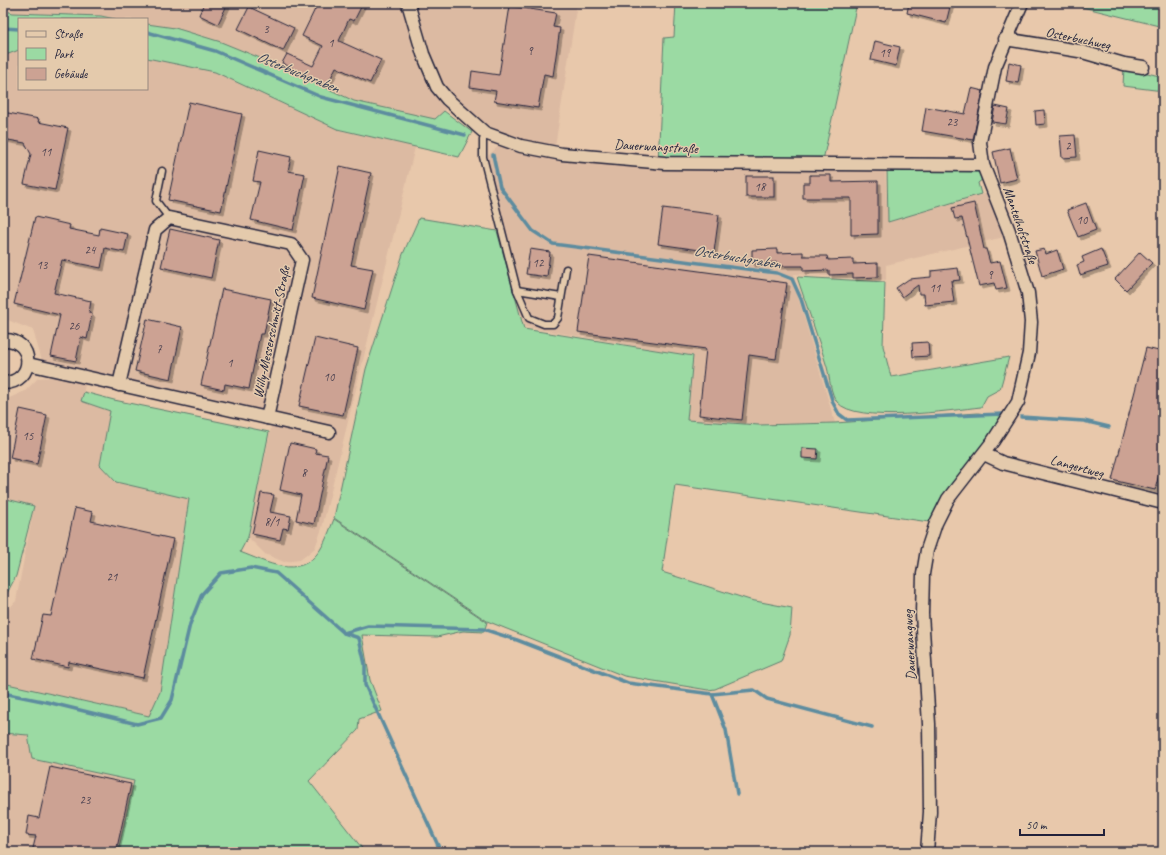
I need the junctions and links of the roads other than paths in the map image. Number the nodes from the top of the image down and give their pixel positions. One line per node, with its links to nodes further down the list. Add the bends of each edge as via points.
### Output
1 (408, 3): 5 (street, Dauerwangstraße, via 425,60 437,87)
2 (1022, 3): 3 (street, Mantelhofstraße)
3 (1005, 39): 4 (street, Osterbuchweg, via 1078,51); 6 (street, Mantelhofstraße, via 995,67 980,142)
4 (1143, 67)
5 (485, 133): 6 (street, Dauerwangstraße, via 521,146 562,154 665,163); 10 (lane, via 483,157)
6 (983, 165): 18 (street, Mantelhofstraße, via 1009,231 1025,282 1031,322 1028,359 1018,402)
7 (162, 171): 8 (lane, via 156,201)
8 (169, 218): 15 (street, via 156,230); 16 (street, Willy-Messerschmitt-Straße, via 291,244 302,260)
9 (566, 269): 11 (lane)
10 (517, 290): 11 (lane); 11 (lane, via 529,318 544,324 553,324 558,318)
11 (561, 297)
12 (3, 340): 13 (street, via 16,342 23,348)
13 (28, 364): 14 (street, via 19,379); 15 (street, Willy-Messerschmitt-Straße)
14 (3, 383)
15 (119, 384): 16 (street, Willy-Messerschmitt-Straße)
16 (267, 418): 17 (street, Willy-Messerschmitt-Straße)
17 (329, 432)
18 (984, 454): 19 (street, Langertweg, via 1003,463); 20 (street, Dauerwangweg, via 948,499 936,523 927,550 923,574 922,614 930,763)
19 (1163, 503)
20 (927, 852)

